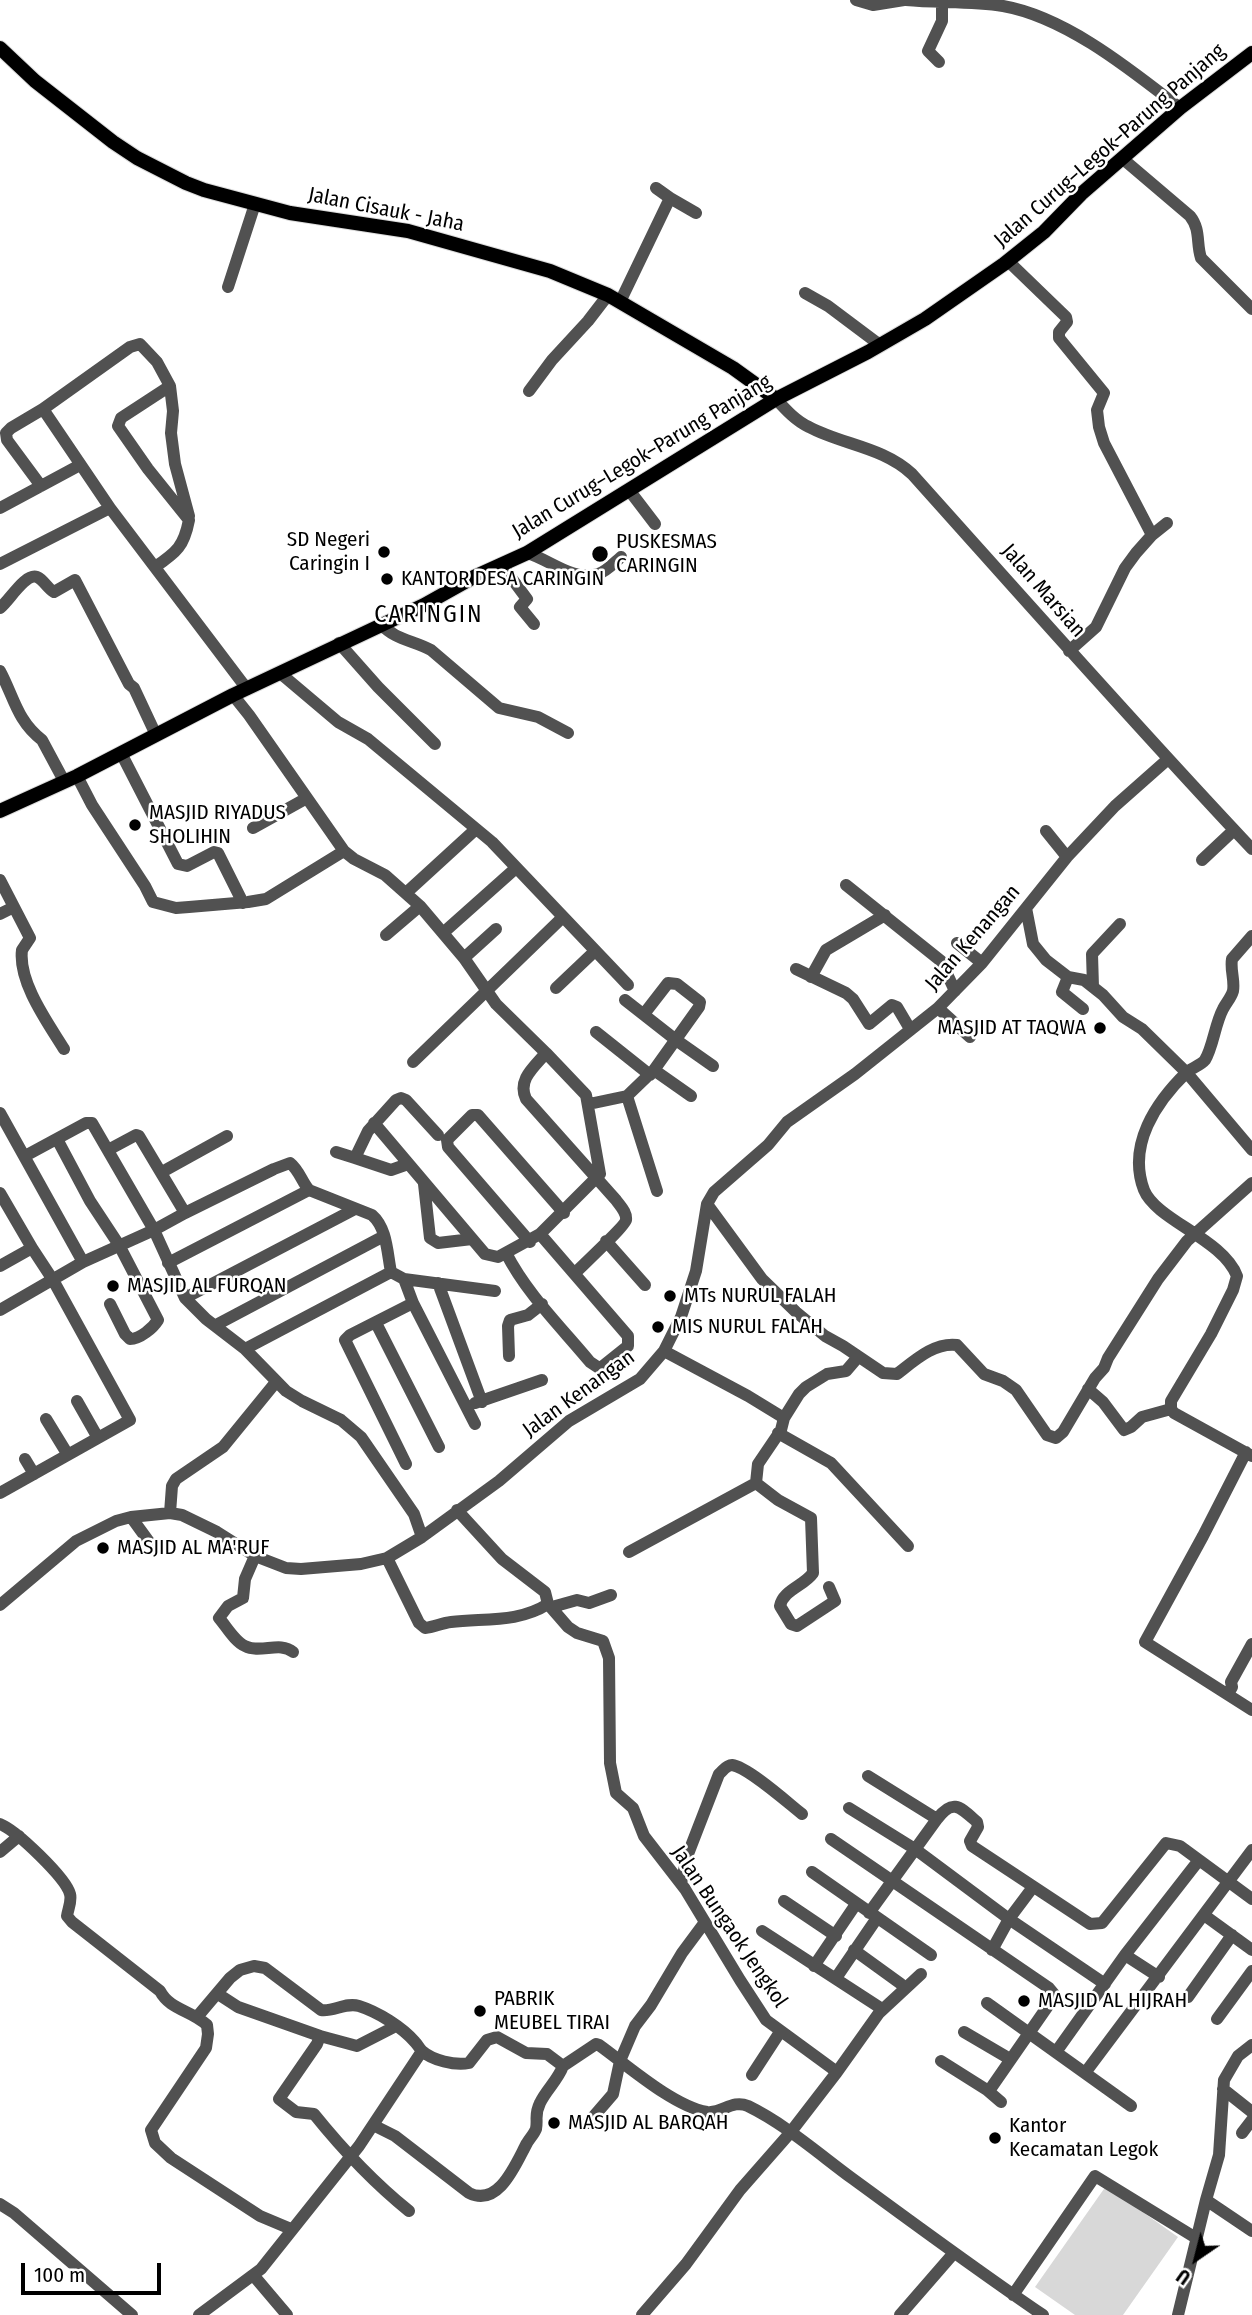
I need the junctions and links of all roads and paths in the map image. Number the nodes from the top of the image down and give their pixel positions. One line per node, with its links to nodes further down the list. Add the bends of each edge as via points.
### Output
1 (856, 0): 2 (street, via 873,5)
2 (905, 0): 3 (street)
3 (942, 3): 6 (street, via 942,21 928,51); 7 (street, via 1003,6 1052,22 1109,55)
4 (0, 48): 11 (main road, Jalan Cisauk - Jaha, via 137,158 204,190)
5 (1252, 53): 7 (main road, Jalan Curug–Legok–Parung Panjang)
6 (939, 62)
7 (1180, 108): 8 (main road, Jalan Curug–Legok–Parung Panjang)
8 (1123, 159): 13 (main road, Jalan Curug–Legok–Parung Panjang); 17 (street, via 1190,216 1199,232 1201,258)
9 (656, 188): 10 (street)
10 (670, 198): 12 (street); 16 (street)
11 (255, 204): 14 (street); 16 (main road, Jalan Cisauk - Jaha, via 408,231 550,271)
12 (696, 213)
13 (1008, 261): 18 (main road, Jalan Curug–Legok–Parung Panjang); 31 (street, via 1066,317 1059,338 1104,393 1097,410 1104,443)
14 (228, 287)
15 (805, 293): 18 (street)
16 (614, 298): 20 (street, via 552,360); 21 (main road, Jalan Cisauk - Jaha, via 733,368)
17 (1252, 309)
18 (880, 345): 21 (main road, Jalan Curug–Legok–Parung Panjang)
19 (170, 386): 22 (street, via 140,344); 28 (street, via 175,464); 28 (street, via 117,424)
20 (530, 391)
21 (776, 399): 25 (main road, Jalan Curug–Legok–Parung Panjang); 41 (street, Jalan Marsian, via 811,428 905,467)
22 (43, 409): 23 (street); 24 (street, via 6,433)
23 (80, 465): 24 (street); 27 (street)
24 (41, 486): 26 (street)
25 (629, 490): 30 (street); 32 (main road, Jalan Curug–Legok–Parung Panjang)
26 (0, 508)
27 (110, 508): 34 (street); 36 (street)
28 (190, 520): 36 (street, via 179,549)
29 (1167, 523): 31 (street)
30 (655, 524)
31 (1152, 535): 41 (street, via 1125,568 1096,627)
32 (527, 553): 33 (street, via 558,568 588,575 602,573); 35 (main road, Jalan Curug–Legok–Parung Panjang)
33 (621, 557)
34 (0, 564)
35 (501, 564): 38 (main road, Jalan Curug–Legok–Parung Panjang); 39 (street, via 527,599 520,607)
36 (155, 567): 44 (street)
37 (0, 608): 47 (street, via 31,576 54,592 75,580)
38 (381, 624): 40 (main road, Jalan Curug–Legok–Parung Panjang); 46 (street, via 400,639 431,650 499,708 538,717)
39 (534, 624)
40 (339, 643): 43 (main road, Jalan Curug–Legok–Parung Panjang); 48 (street)
41 (1069, 651): 50 (street, Jalan Marsian)
42 (0, 671): 51 (street, via 15,708)
43 (279, 673): 44 (main road, Jalan Curug–Legok–Parung Panjang); 55 (street, via 338,722 368,739)
44 (247, 689): 45 (main road, Jalan Curug–Legok–Parung Panjang)
45 (233, 695): 47 (main road, Jalan Curug–Legok–Parung Panjang); 52 (street)
46 (568, 733)
47 (156, 735): 49 (main road, Jalan Curug–Legok–Parung Panjang)
48 (435, 744)
49 (121, 753): 51 (main road, Jalan Curug–Legok–Parung Panjang); 66 (street, via 178,864 187,866 218,853)
50 (1167, 760): 56 (street, Jalan Marsian); 60 (street, Jalan Kenangan)
51 (71, 778): 53 (main road, Jalan Curug–Legok–Parung Panjang); 66 (street, via 153,902 176,908)
52 (307, 798): 54 (street); 59 (street)
53 (0, 811)
54 (253, 828)
55 (475, 829): 62 (street); 65 (street)
56 (1234, 830): 58 (street, Jalan Marsian); 61 (street)
57 (1046, 831): 60 (street)
58 (1252, 849)
59 (344, 851): 65 (street); 66 (street, via 266,899)
60 (1067, 857): 69 (street, Jalan Kenangan)
61 (1202, 860)
62 (516, 868): 72 (street); 75 (street)
63 (0, 880): 67 (street)
64 (846, 885): 71 (street)
65 (406, 893): 68 (street)
66 (243, 903)
67 (14, 906): 70 (street); 98 (street, via 30,938 22,950 24,974)
68 (420, 906): 75 (street); 76 (street)
69 (1026, 908): 81 (street, Jalan Kenangan); 84 (street, via 1033,944)
70 (0, 914)
71 (886, 915): 83 (street, via 826,950); 89 (street, via 941,961)
72 (562, 917): 79 (street); 88 (street)
73 (1120, 924): 86 (street, via 1092,954)
74 (496, 929): 80 (street)
75 (443, 933): 80 (street)
76 (386, 935)
77 (1252, 936): 103 (street, via 1232,959 1233,992 1205,1060)
78 (957, 943): 81 (street)
79 (595, 951): 85 (street); 87 (street)
80 (464, 958): 88 (street)
81 (982, 963): 89 (street, Jalan Kenangan)
82 (796, 969): 83 (street)
83 (811, 977): 94 (street, via 846,993 869,1024 892,1005)
84 (1068, 977): 86 (street); 92 (street, via 1062,992)
85 (628, 985)
86 (1093, 987): 103 (street)
87 (556, 988)
88 (486, 990): 99 (street); 100 (street)
89 (955, 991): 91 (street, Jalan Kenangan)
90 (625, 1000): 93 (street)
91 (938, 1008): 94 (street, Jalan Kenangan); 96 (street)
92 (1083, 1009)
93 (644, 1014): 97 (street); 97 (street, via 668,983 696,998 699,1007)
94 (910, 1029): 125 (street, Jalan Kenangan, via 787,1122)
95 (596, 1032): 102 (street)
96 (970, 1037)
97 (676, 1040): 101 (street); 102 (street)
98 (64, 1049)
99 (546, 1053): 106 (street, via 581,1089); 119 (street, via 524,1080 523,1092)
100 (413, 1062)
101 (713, 1066)
102 (652, 1072): 104 (street); 105 (street)
103 (1187, 1073): 113 (street); 130 (street, via 1150,1117 1142,1134 1140,1163 1150,1201)
104 (627, 1096): 106 (street); 123 (street)
105 (691, 1096)
106 (589, 1104): 119 (street, via 600,1174)
107 (0, 1113): 115 (street)
108 (374, 1123): 109 (street, via 401,1098); 116 (street); 117 (street)
109 (438, 1135)
110 (227, 1136): 118 (street)
111 (57, 1139): 112 (street, via 89,1122); 115 (street); 135 (street)
112 (108, 1150): 118 (street, via 138,1135); 129 (street)
113 (1252, 1150)
114 (336, 1152): 116 (street)
115 (25, 1156): 138 (street)
116 (355, 1158): 117 (street, via 391,1170)
117 (408, 1164): 121 (street)
118 (163, 1172): 127 (street)
119 (597, 1179): 128 (street); 134 (street, via 616,1200 626,1221)
120 (1252, 1183): 130 (street)
121 (424, 1184): 133 (street); 133 (street, via 429,1238 438,1243)
122 (309, 1190): 126 (street); 127 (street, via 290,1163); 139 (street)
123 (657, 1191)
124 (0, 1193): 136 (street)
125 (707, 1204): 156 (street, Jalan Kenangan, via 696,1271); 158 (street, via 762,1279 825,1336)
126 (355, 1209): 131 (street, via 379,1221); 148 (street)
127 (185, 1213): 129 (street)
128 (564, 1213): 132 (street); 132 (street, via 495,1132 478,1115 472,1115 450,1136 448,1147)
129 (154, 1230): 135 (street); 139 (street)
130 (1197, 1234): 161 (street, via 1158,1279); 165 (street, via 1228,1262 1237,1280 1171,1401)
131 (384, 1236): 141 (street); 153 (street)
132 (535, 1238): 137 (street); 142 (street)
133 (472, 1239): 137 (street, via 489,1256)
134 (606, 1241): 142 (street); 146 (street)
135 (119, 1245): 138 (street); 150 (street, via 158,1320 130,1339)
136 (32, 1248): 140 (street); 144 (street)
137 (506, 1253): 151 (street)
138 (83, 1262): 144 (street)
139 (168, 1263): 148 (street)
140 (0, 1265)
141 (391, 1272): 143 (street); 155 (street)
142 (575, 1273): 151 (street, via 628,1336 624,1350 603,1366 594,1366)
143 (404, 1279): 145 (street); 149 (street)
144 (53, 1280): 152 (street); 170 (street, via 130,1420)
145 (438, 1283): 147 (street); 163 (street)
146 (645, 1285)
147 (495, 1291)
148 (185, 1298): 153 (street)
149 (413, 1303): 154 (street); 164 (street)
150 (110, 1304)
151 (542, 1304): 157 (street, via 510,1321)
152 (0, 1310)
153 (206, 1318): 155 (street)
154 (376, 1323): 171 (street); 175 (street, via 349,1335 345,1343)
155 (245, 1349): 160 (street)
156 (664, 1351): 166 (street); 179 (street, Jalan Kenangan, via 639,1379 569,1421)
157 (509, 1356)
158 (858, 1357): 161 (street, via 891,1375 928,1351 957,1345 984,1374 1016,1390 1047,1435 1056,1438); 166 (street, via 846,1371 827,1374 807,1387)
159 (542, 1380): 163 (street)
160 (276, 1382): 180 (street, via 223,1447 176,1479); 182 (street, via 362,1437 414,1514)
161 (1088, 1389): 165 (street, via 1124,1430 1142,1417)
162 (77, 1401): 170 (street)
163 (482, 1402): 164 (street)
164 (464, 1406): 168 (street)
165 (1171, 1409): 172 (street)
166 (784, 1418): 169 (street)
167 (46, 1419): 173 (street)
168 (475, 1424)
169 (779, 1433): 177 (street, via 758,1464); 183 (street, via 831,1463)
170 (98, 1438): 173 (street)
171 (439, 1447)
172 (1249, 1454): 194 (street, via 1144,1642)
173 (68, 1455): 176 (street)
174 (25, 1459): 176 (street)
175 (406, 1464)
176 (34, 1474): 178 (street)
177 (756, 1483): 185 (street); 188 (street, via 812,1521 812,1576 780,1602 791,1624 797,1626 832,1603 835,1597)
178 (1, 1489)
179 (457, 1510): 182 (street, Jalan Kenangan); 191 (street, Jalan Bungaok Jengkol, via 502,1559 545,1592)
180 (170, 1513): 181 (street, Jalan Kenangan); 186 (street, Jalan Kenangan, via 217,1532)
181 (131, 1517): 184 (street); 190 (street, Jalan Kenangan, via 76,1541)
182 (422, 1537): 187 (street, Jalan Kenangan)
183 (908, 1546)
184 (155, 1550)
185 (629, 1552)
186 (255, 1556): 187 (street, Jalan Kenangan, via 301,1569); 193 (street, via 243,1598 219,1618 243,1646 288,1647)
187 (387, 1558): 191 (street, via 425,1628 509,1618)
188 (829, 1587)
189 (611, 1595): 191 (street, via 589,1603 577,1600)
190 (0, 1605)
191 (550, 1605): 210 (street, Jalan Bungaok Jengkol, via 568,1627 603,1641 607,1648 610,1763 616,1793 632,1808 647,1841)
192 (1252, 1644): 194 (street)
193 (293, 1652)
194 (1228, 1694): 195 (street)
195 (1252, 1710)
196 (869, 1776): 199 (street)
197 (849, 1808): 203 (street)
198 (802, 1814): 210 (street, via 750,1774 727,1766 719,1774)
199 (937, 1819): 203 (street); 211 (street, via 953,1806 976,1821 972,1846)
200 (0, 1824): 201 (street)
201 (19, 1836): 205 (street); 238 (street, via 66,1884 71,1897 68,1919 160,1991 164,1999)
202 (831, 1839): 208 (street)
203 (915, 1849): 208 (street); 217 (street)
204 (1252, 1850): 209 (street)
205 (0, 1852)
206 (1199, 1860): 209 (street); 211 (street, via 1174,1843 1162,1845 1098,1925); 226 (street)
207 (812, 1872): 214 (street)
208 (894, 1881): 216 (street); 223 (street)
209 (1230, 1882): 212 (street); 215 (street)
210 (681, 1883): 218 (street, Jalan Bungaok Jengkol)
211 (1033, 1886): 217 (street)
212 (1252, 1899)
213 (784, 1901): 221 (street)
214 (856, 1903): 216 (street); 221 (street)
215 (1204, 1915): 220 (street); 230 (street)
216 (873, 1916): 222 (street); 225 (street)
217 (1009, 1919): 223 (street); 233 (street)
218 (705, 1923): 241 (street, Jalan Bungaok Jengkol, via 766,2020); 249 (street, via 635,2026)
219 (762, 1931): 227 (street)
220 (1232, 1935): 224 (street); 235 (street)
221 (836, 1936): 227 (street)
222 (854, 1950): 231 (street); 232 (street)
223 (992, 1950): 243 (street, via 1054,1994)
224 (1252, 1950)
225 (931, 1955)
226 (1125, 1955): 230 (street); 233 (street)
227 (814, 1966): 231 (street)
228 (1252, 1971): 239 (street)
229 (921, 1974): 252 (street, via 879,2013)
230 (1159, 1977): 253 (street)
231 (836, 1978): 237 (street)
232 (901, 1984)
233 (1105, 1984): 247 (street)
234 (218, 1994): 238 (street); 240 (street, via 240,1970 254,1966 273,1973 321,2010 359,2006); 244 (street, via 238,2007)
235 (1188, 1997)
236 (987, 2003): 243 (street)
237 (879, 2007)
238 (197, 2017): 269 (street, via 207,2025 207,2045 152,2126 152,2137 183,2166 260,2216)
239 (1217, 2020)
240 (396, 2026): 244 (street, via 357,2046); 246 (street)
241 (780, 2032): 252 (street, Jalan Bungaok Jengkol); 254 (street)
242 (964, 2032): 248 (street)
243 (1029, 2032): 247 (street); 248 (street)
244 (320, 2036): 265 (street, via 279,2099 296,2112 314,2113)
245 (1252, 2045): 255 (street, via 1231,2065)
246 (422, 2051): 251 (street, via 465,2064 486,2040 497,2037 526,2053 547,2054); 262 (street)
247 (1056, 2052): 253 (street)
248 (1010, 2059): 256 (street)
249 (620, 2061): 251 (street, via 596,2044); 261 (street, via 613,2094); 263 (street, via 695,2108 716,2112 742,2104)
250 (941, 2061): 256 (street)
251 (563, 2066): 262 (street, via 539,2104 535,2130 514,2169 487,2196 469,2193 395,2136)
252 (836, 2072): 263 (street)
253 (1086, 2073): 258 (street)
254 (752, 2076)
255 (1223, 2089): 259 (street); 266 (street, via 1219,2155)
256 (987, 2090): 257 (street)
257 (1001, 2102)
258 (1131, 2106)
259 (1252, 2112)
260 (1252, 2120): 264 (street)
261 (588, 2123)
262 (373, 2125): 265 (street)
263 (790, 2133): 272 (street); 278 (street)
264 (1242, 2133)
265 (350, 2157): 268 (street); 269 (street)
266 (1206, 2200): 270 (street); 271 (street)
267 (0, 2204): 275 (street)
268 (409, 2211)
269 (291, 2229): 273 (street)
270 (1252, 2231)
271 (1196, 2238): 274 (street, via 1095,2176); 281 (street)
272 (953, 2254): 274 (street); 279 (street)
273 (254, 2276): 276 (street); 277 (street)
274 (1013, 2295): 280 (street)
275 (132, 2315)
276 (199, 2315)
277 (287, 2315)
278 (642, 2315)
279 (900, 2315)
280 (1043, 2315)
281 (1178, 2315)

